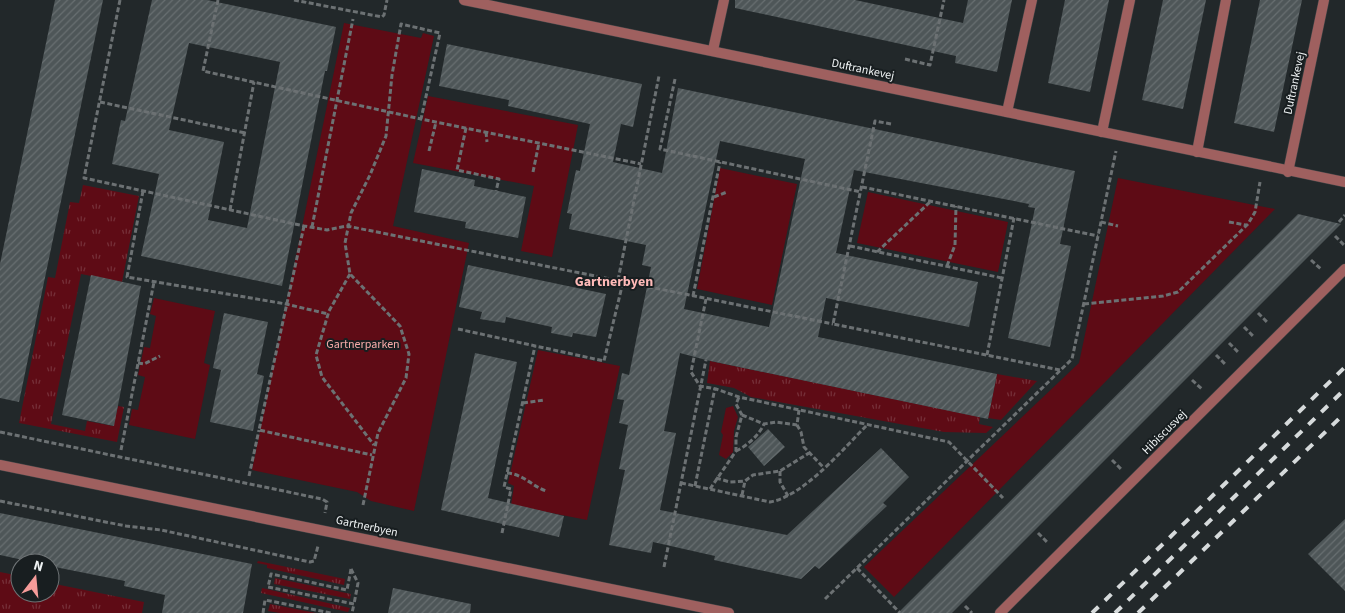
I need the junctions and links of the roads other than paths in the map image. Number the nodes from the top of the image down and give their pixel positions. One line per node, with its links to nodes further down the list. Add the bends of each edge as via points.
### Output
1 (464, 0): 7 (street, Duftrankevej)
2 (724, 0): 7 (street)
3 (1032, 0): 8 (street)
4 (1130, 0): 9 (street)
5 (1226, 0): 10 (street)
6 (1324, 0): 11 (street, Duftrankevej)
7 (713, 50): 8 (street, Duftrankevej)
8 (1008, 112): 9 (street, Duftrankevej)
9 (1102, 132): 10 (street, Duftrankevej)
10 (1197, 152): 11 (street, Duftrankevej)
11 (1288, 172): 12 (street, Duftrankevej)
12 (1345, 182)
13 (1345, 269): 16 (street, Hibiscusvej)
14 (0, 465): 15 (street, Gartnerbyen)
15 (729, 613)
16 (1000, 613)

